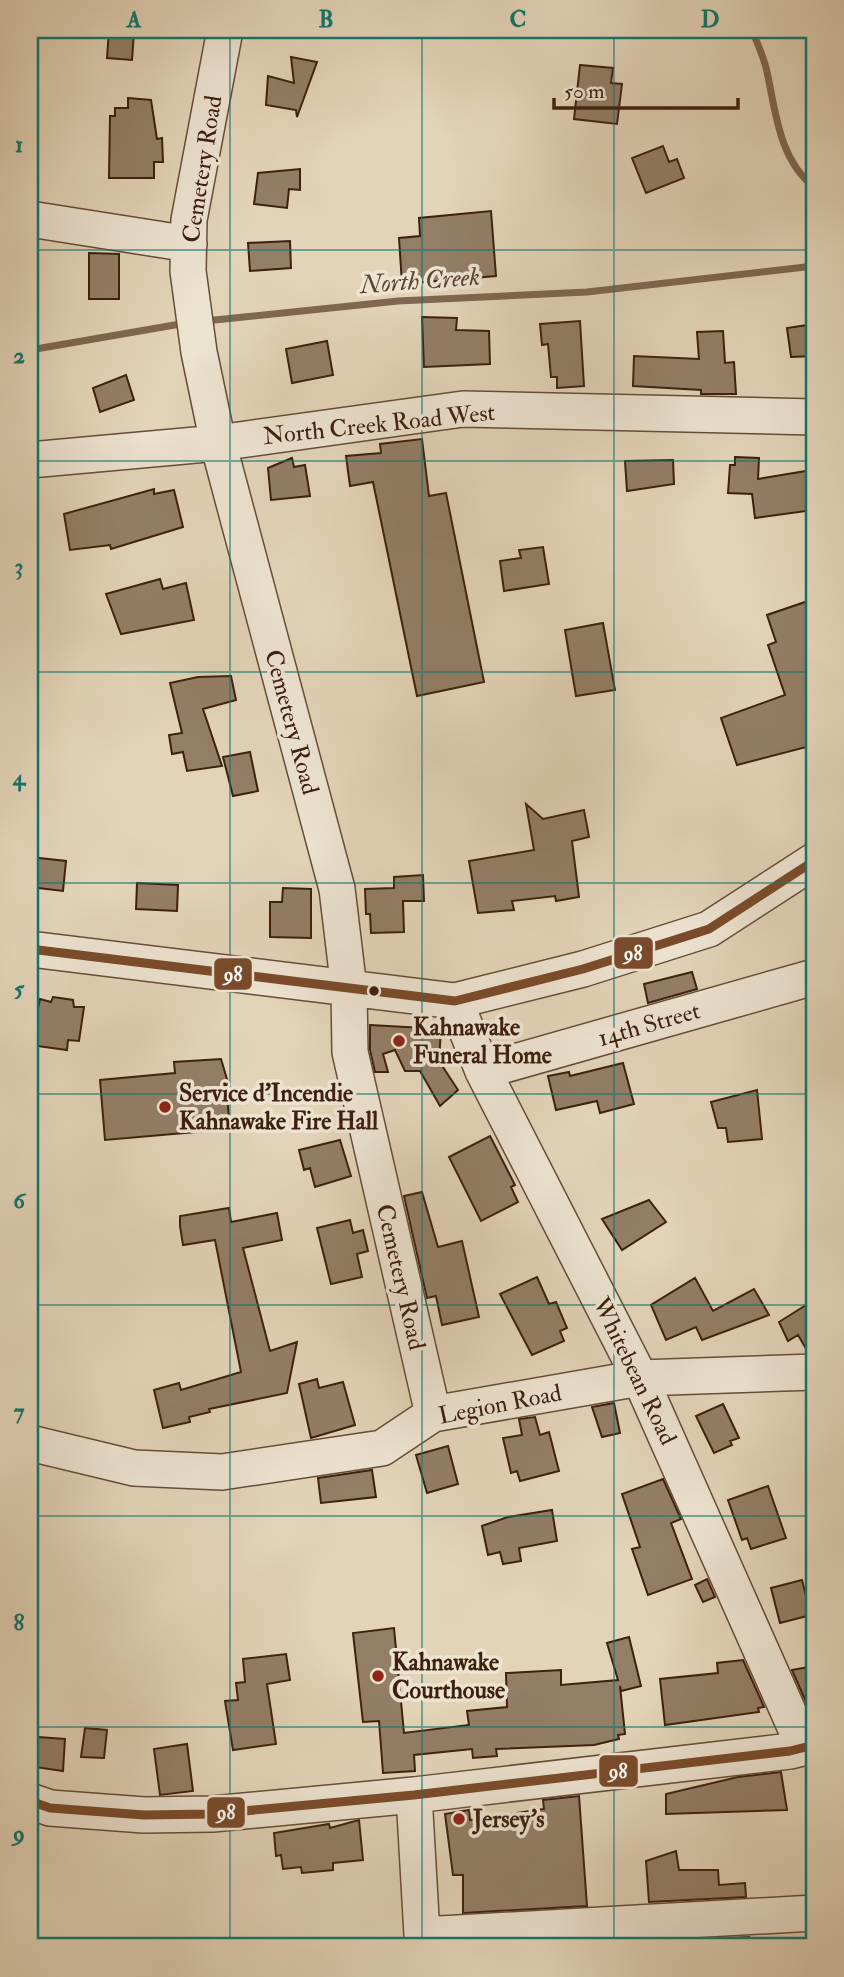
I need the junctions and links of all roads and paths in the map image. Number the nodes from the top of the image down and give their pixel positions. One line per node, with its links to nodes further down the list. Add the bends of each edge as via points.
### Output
1 (225, 30): 3 (street, Cemetery Road, via 189,219)
2 (30, 219): 3 (street)
3 (189, 244): 5 (street, Cemetery Road, via 199,352)
4 (814, 417): 5 (street, North Creek Road West, via 463,409)
5 (218, 443): 6 (street, North Creek Road West); 10 (street, Cemetery Road, via 337,889)
6 (30, 460)
7 (814, 861): 11 (street, via 709,929 583,969)
8 (30, 948): 10 (street)
9 (814, 977): 12 (street, 14th Street)
10 (349, 989): 11 (street); 15 (street, Cemetery Road, via 350,1052)
11 (455, 1001): 12 (street, Whitebean Road)
12 (483, 1071): 14 (street, Whitebean Road)
13 (814, 1373): 14 (street, Legion Road)
14 (640, 1378): 15 (street, Legion Road); 17 (street, Whitebean Road)
15 (433, 1414): 16 (street, Legion Road, via 382,1448 222,1472 134,1468)
16 (30, 1443)
17 (809, 1746): 18 (street)
18 (414, 1796): 19 (street, via 157,1815 50,1808); 20 (street, via 422,1935)
19 (30, 1801)
20 (814, 1913)

